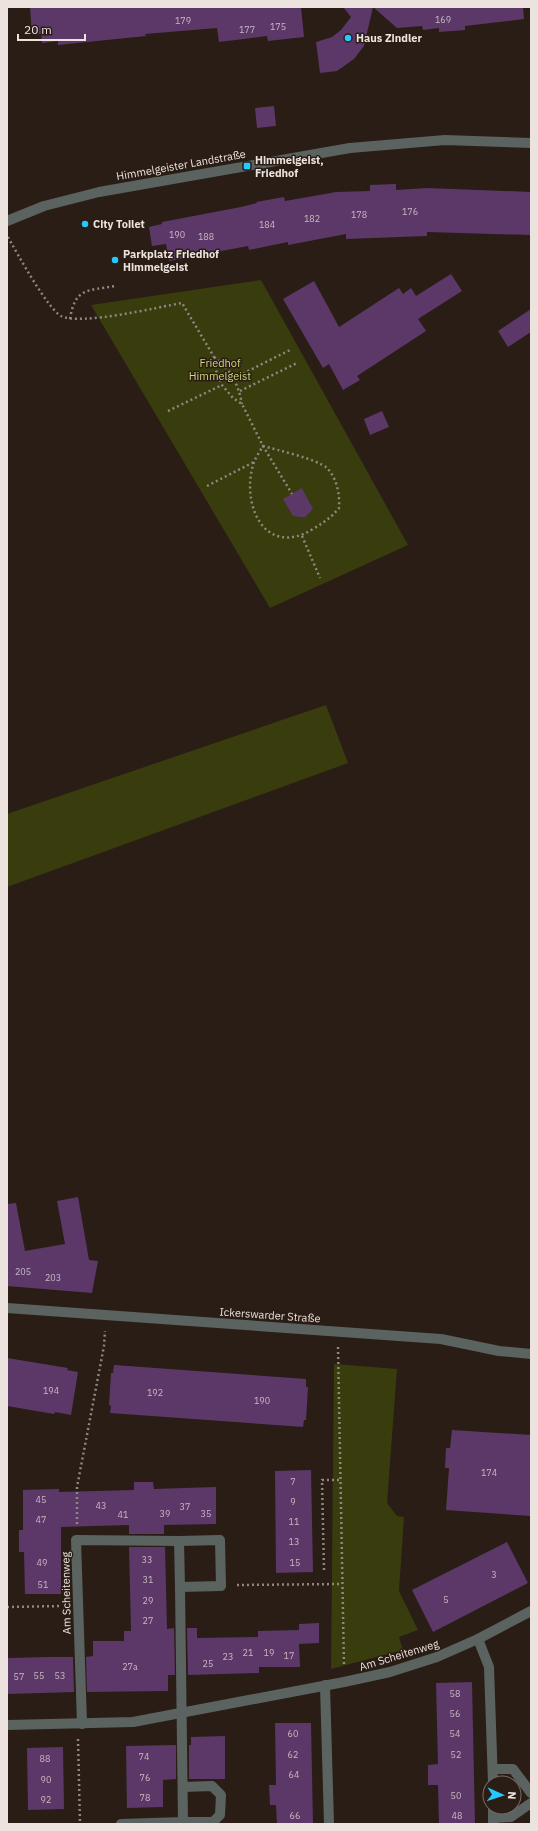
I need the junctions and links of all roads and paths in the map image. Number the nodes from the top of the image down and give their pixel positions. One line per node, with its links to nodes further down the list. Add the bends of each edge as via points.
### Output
1 (531, 143): 2 (street, Himmelgeister Landstraße, via 445,140 350,148 98,192 44,206)
2 (7, 221)
3 (7, 234): 5 (path, via 23,265 53,308 60,315)
4 (116, 285): 5 (path, via 80,294 75,298)
5 (70, 319): 7 (path, via 182,303)
6 (290, 350): 9 (path)
7 (214, 357): 9 (path); 10 (path, via 215,368)
8 (296, 363): 11 (path)
9 (234, 378): 11 (path)
10 (222, 385): 12 (path); 13 (path)
11 (240, 391): 12 (path)
12 (242, 404): 14 (path)
13 (168, 411)
14 (263, 446): 15 (path); 17 (path); 18 (path, via 323,465 328,469 338,489 339,508 334,515)
15 (254, 462): 16 (path); 18 (path, via 251,488 255,515 269,533 282,538)
16 (207, 486)
17 (292, 494)
18 (302, 536): 19 (path)
19 (320, 578)
20 (7, 1308): 21 (street, Ickerswarder Straße)
21 (106, 1315): 22 (street, Ickerswarder Straße); 25 (path, via 104,1346 77,1487)
22 (337, 1331): 23 (street, Ickerswarder Straße, via 441,1338 499,1351); 24 (path)
23 (531, 1354)
24 (340, 1480): 27 (path, via 322,1480); 28 (path)
25 (76, 1540): 26 (street, Am Scheitenweg); 31 (street, Am Scheitenweg)
26 (179, 1541): 29 (street); 30 (street, Am Scheitenweg, via 220,1540)
27 (324, 1570)
28 (342, 1584): 30 (path); 35 (path)
29 (180, 1586): 30 (street); 37 (street)
30 (221, 1586)
31 (78, 1606): 32 (path); 38 (street, Am Scheitenweg)
32 (7, 1607)
33 (531, 1611): 34 (street, Am Scheitenweg)
34 (478, 1640): 35 (street, Am Scheitenweg, via 390,1672); 40 (street, via 489,1667)
35 (344, 1682): 36 (street, Am Scheitenweg)
36 (326, 1685): 37 (street, Am Scheitenweg); 49 (street)
37 (182, 1713): 38 (street, Am Scheitenweg, via 133,1722); 42 (street)
38 (80, 1724): 39 (street, Am Scheitenweg); 47 (path)
39 (7, 1725)
40 (493, 1769): 41 (street); 43 (street, via 513,1769)
41 (493, 1775)
42 (183, 1786): 46 (street); 46 (street, via 212,1786 221,1795 220,1815 213,1822)
43 (531, 1793)
44 (531, 1803): 45 (street, via 511,1817)
45 (493, 1821)
46 (183, 1822): 48 (street)
47 (80, 1824)
48 (121, 1824)
49 (329, 1824)

